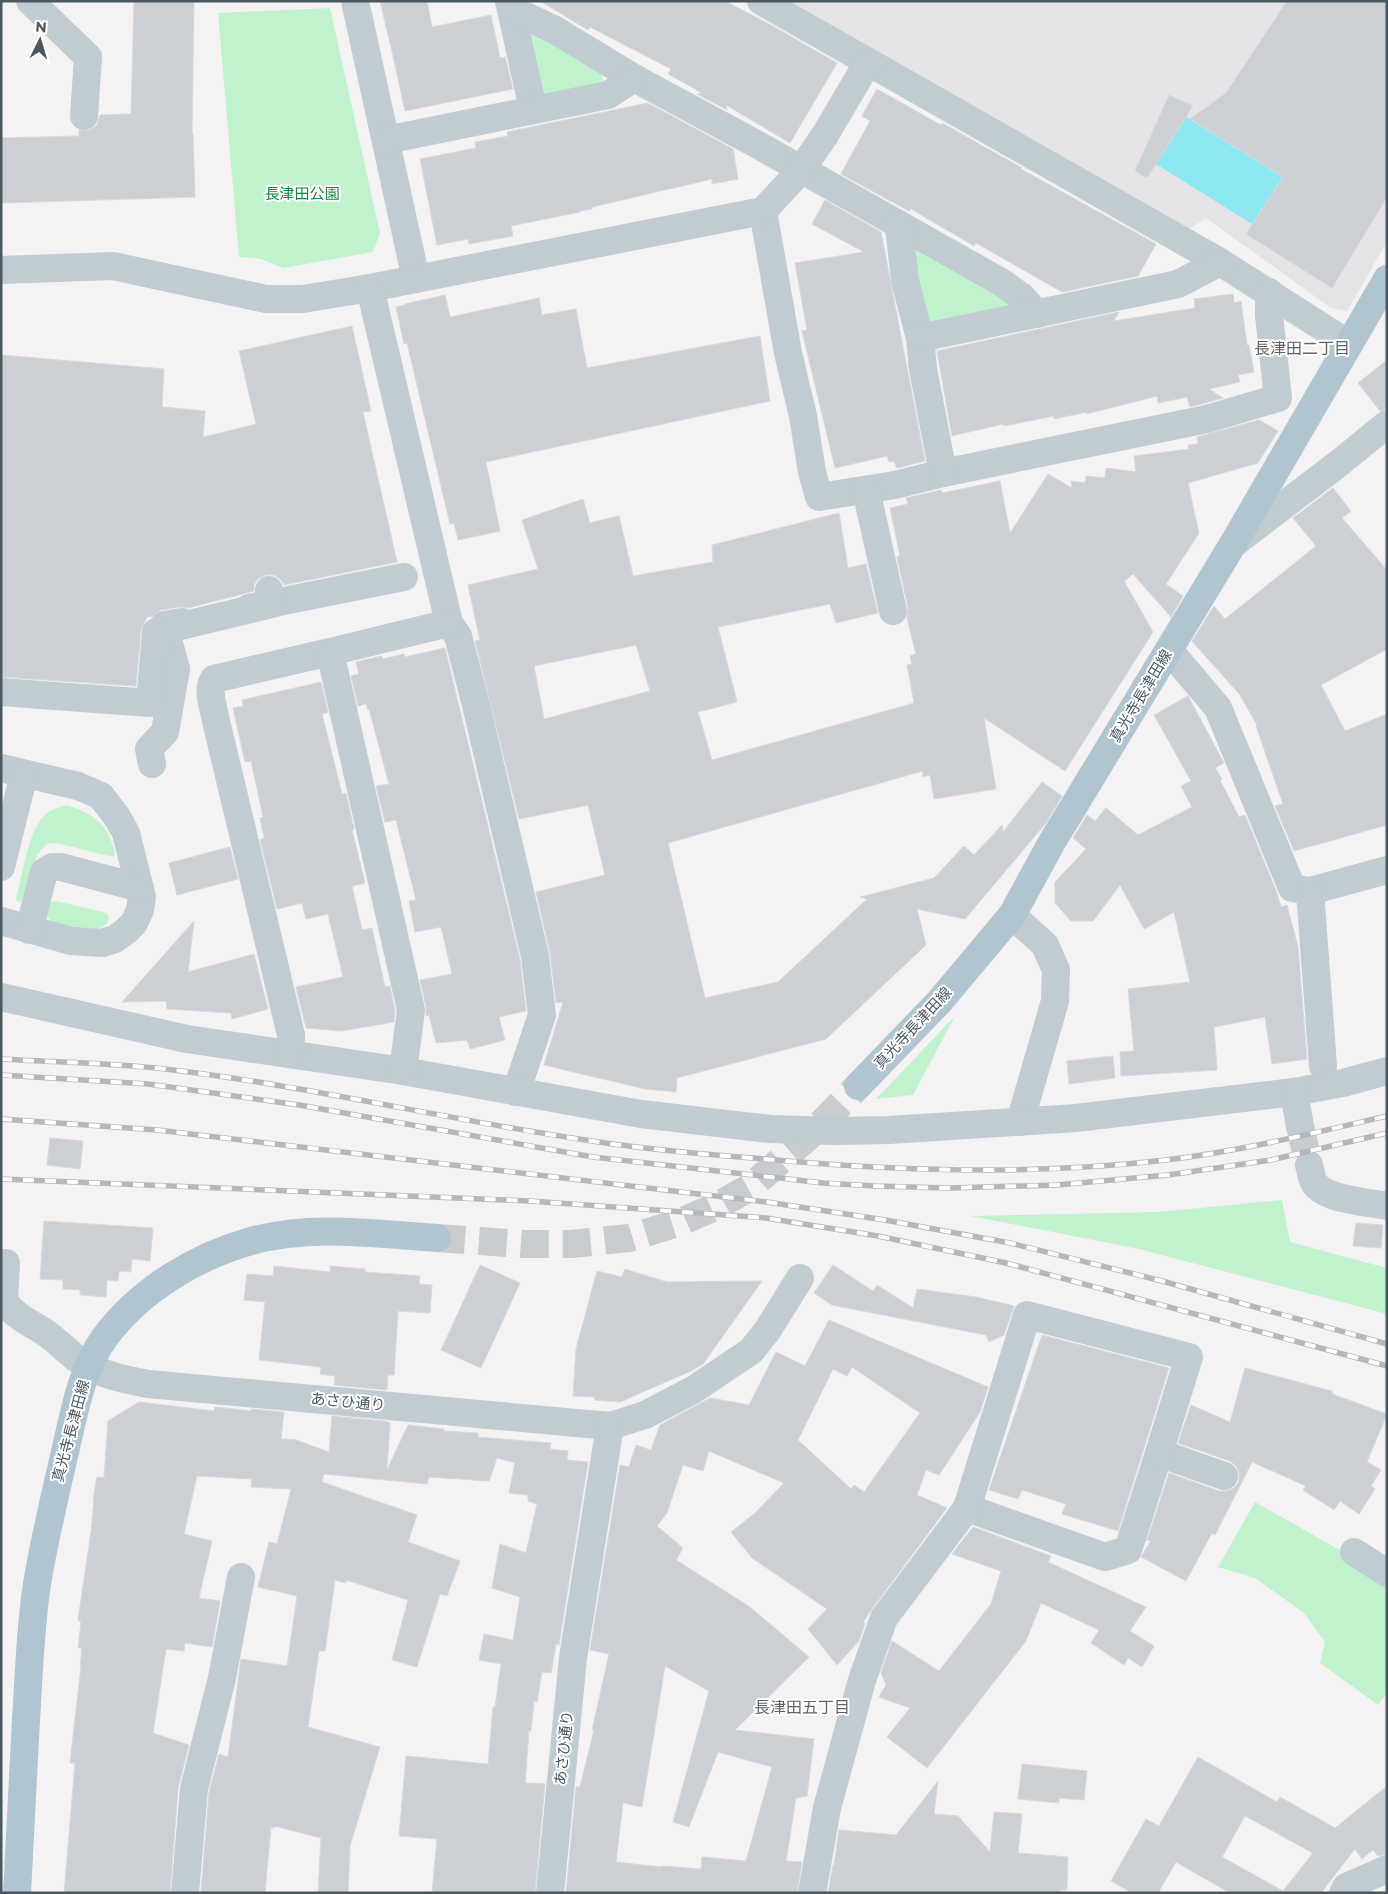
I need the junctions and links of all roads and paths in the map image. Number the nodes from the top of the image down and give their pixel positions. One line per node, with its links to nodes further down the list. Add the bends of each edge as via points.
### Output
1 (30, 1): 8 (street, via 88,57)
2 (355, 1): 9 (street)
3 (760, 1): 5 (street)
4 (510, 5): 6 (street); 7 (street)
5 (868, 62): 10 (street); 13 (street)
6 (634, 78): 7 (street, via 608,95); 10 (street)
7 (533, 110): 9 (street)
8 (84, 116)
9 (386, 140): 15 (street)
10 (801, 170): 11 (street); 12 (street)
11 (763, 211): 15 (street); 24 (street, via 818,497)
12 (899, 226): 19 (street, via 1001,282 1022,297); 20 (street, via 905,281)
13 (1220, 262): 18 (street); 19 (street, via 1178,284)
14 (1, 270): 17 (street, via 113,266 266,299 304,299)
15 (416, 279): 17 (street)
16 (1387, 279): 21 (main road, 真光寺長津田線)
17 (370, 288): 29 (street)
18 (1269, 292): 21 (street); 23 (street, via 1278,398 1207,419)
19 (1037, 314): 20 (street)
20 (920, 338): 23 (street, via 923,369)
21 (1348, 344): 25 (main road, 真光寺長津田線)
22 (1387, 424): 25 (street)
23 (944, 472): 24 (street)
24 (866, 490): 28 (street)
25 (1233, 544): 30 (main road, 真光寺長津田線)
26 (404, 577): 33 (street, via 164,625 176,669 165,732 149,749)
27 (270, 590): 32 (street, bridge, via 272,604 156,632 150,703)
28 (893, 611)
29 (448, 623): 31 (street); 48 (street, via 458,636 535,956 542,1015)
30 (1169, 650): 38 (street, via 1218,708 1292,888); 39 (main road, 真光寺長津田線, via 1052,842)
31 (330, 652): 43 (street, via 214,679 210,692 290,1034); 45 (street, via 411,1010)
32 (1, 692)
33 (152, 764)
34 (12, 771): 35 (street); 37 (street, via 78,786 101,796 126,833)
35 (1, 867)
36 (1387, 870): 38 (street)
37 (140, 888): 41 (street, via 140,910 134,923 114,939 89,944); 41 (street, via 61,867 52,868 44,872)
38 (1310, 891): 44 (street)
39 (1012, 915): 47 (main road, 真光寺長津田線, via 939,1002); 50 (street, via 1045,945 1056,970 1055,1001)
40 (1, 920): 41 (street)
41 (29, 930)
42 (1, 997): 43 (street, via 187,1039)
43 (290, 1054): 45 (street)
44 (1323, 1066)
45 (403, 1071): 48 (street)
46 (1387, 1071): 49 (street)
47 (858, 1086)
48 (516, 1092): 50 (street, via 641,1114 770,1128 880,1130)
49 (1294, 1092): 50 (street); 51 (street)
50 (1020, 1122)
51 (1300, 1126)
52 (1309, 1165): 53 (street, via 1314,1183 1323,1192)
53 (1387, 1206)
54 (437, 1238): 58 (main road, 真光寺長津田線, via 343,1232 294,1233 253,1240 220,1252 187,1267 142,1299 104,1338)
55 (1, 1263): 57 (street, あさひ通り, via 6,1263 4,1302)
56 (800, 1278): 59 (street, あさひ通り, via 768,1331 751,1351 694,1390 645,1415)
57 (12, 1318): 58 (street, あさひ通り, via 47,1334)
58 (89, 1366): 59 (street, あさひ通り, via 105,1374 148,1384); 67 (main road, 真光寺長津田線, via 77,1400 37,1584)
59 (610, 1426): 69 (street, あさひ通り, via 573,1658)
60 (1159, 1452): 61 (street); 62 (street, via 1128,1550 1105,1557); 62 (street, via 1190,1357 1027,1315)
61 (1224, 1476)
62 (967, 1508): 70 (street, via 884,1618 862,1680 827,1808)
63 (1354, 1552): 64 (street)
64 (1387, 1573)
65 (241, 1578): 68 (street, via 222,1678 194,1789)
66 (1387, 1869): 71 (street, via 1346,1887)
67 (17, 1893)
68 (185, 1893)
69 (550, 1893)
70 (812, 1893)
71 (1344, 1893)

